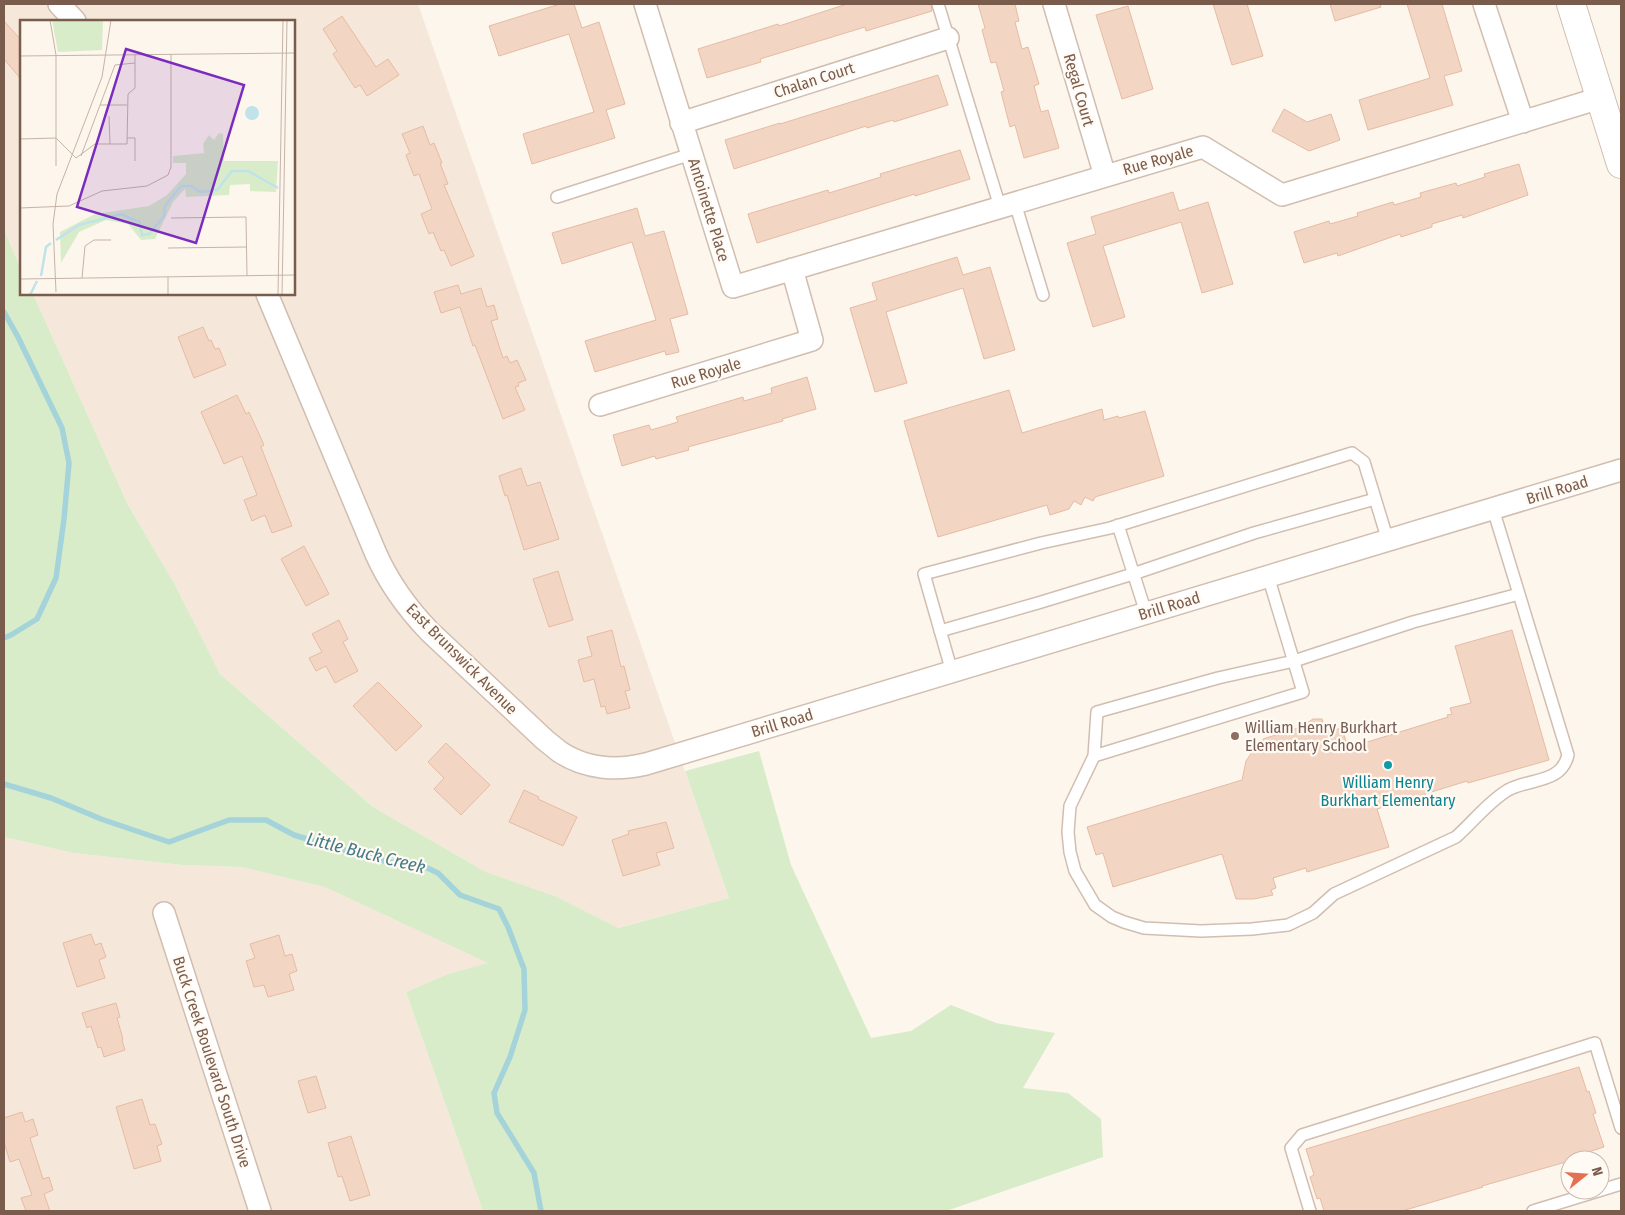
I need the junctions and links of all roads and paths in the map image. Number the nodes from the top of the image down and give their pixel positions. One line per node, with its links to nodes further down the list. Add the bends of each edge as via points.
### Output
1 (59, 4): 7 (street)
2 (645, 4): 11 (street, Antoinette Place)
3 (938, 4): 8 (lane)
4 (1054, 4): 14 (street, Regal Court)
5 (1484, 4): 10 (street)
6 (1570, 4): 9 (street)
7 (74, 20)
8 (948, 38): 11 (street, Chalan Court); 16 (lane)
9 (1600, 98): 10 (street, Rue Royale); 12 (street)
10 (1523, 122): 14 (street, Rue Royale, via 1282,195 1203,147)
11 (681, 123): 13 (street, Antoinette Place)
12 (1620, 153)
13 (691, 154): 15 (lane); 17 (street, Antoinette Place, via 733,287)
14 (1105, 176): 16 (street, Rue Royale)
15 (557, 196)
16 (1007, 205): 17 (street, Rue Royale); 19 (lane)
17 (792, 270): 20 (street, Rue Royale, via 812,340)
18 (267, 295): 33 (street, East Brunswick Avenue, via 379,562 401,598 429,631 545,740 581,762 605,767 638,766)
19 (1044, 295)
20 (600, 406)
21 (1621, 470): 23 (street, Brill Road)
22 (1375, 499): 24 (lane, via 1364,462 1352,453); 25 (lane); 26 (lane, via 1254,533)
23 (1493, 509): 25 (street, Brill Road); 28 (lane)
24 (1118, 525): 26 (lane); 30 (lane, via 924,574)
25 (1388, 541): 27 (street, Brill Road)
26 (1134, 574): 29 (lane); 30 (lane)
27 (1268, 576): 29 (street, Brill Road); 31 (lane)
28 (1519, 594): 31 (lane, via 1413,622); 34 (lane, via 1568,755 1561,770 1510,789 1491,802 1456,836 1334,894 1313,913 1288,925 1201,931 1144,928 1112,917 1095,905 1075,871 1068,832 1070,806)
29 (1146, 613): 32 (street, Brill Road)
30 (940, 631): 32 (lane)
31 (1294, 660): 34 (lane, via 1097,712); 34 (lane, via 1303,692)
32 (952, 672): 33 (street, Brill Road)
33 (718, 742)
34 (1094, 756)
35 (164, 912): 38 (street, Buck Creek Boulevard South Drive)
36 (1621, 1128): 39 (lane, via 1595,1043 1302,1135 1291,1148)
37 (1621, 1184): 40 (lane)
38 (260, 1211)
39 (1310, 1211)
40 (1532, 1211)

